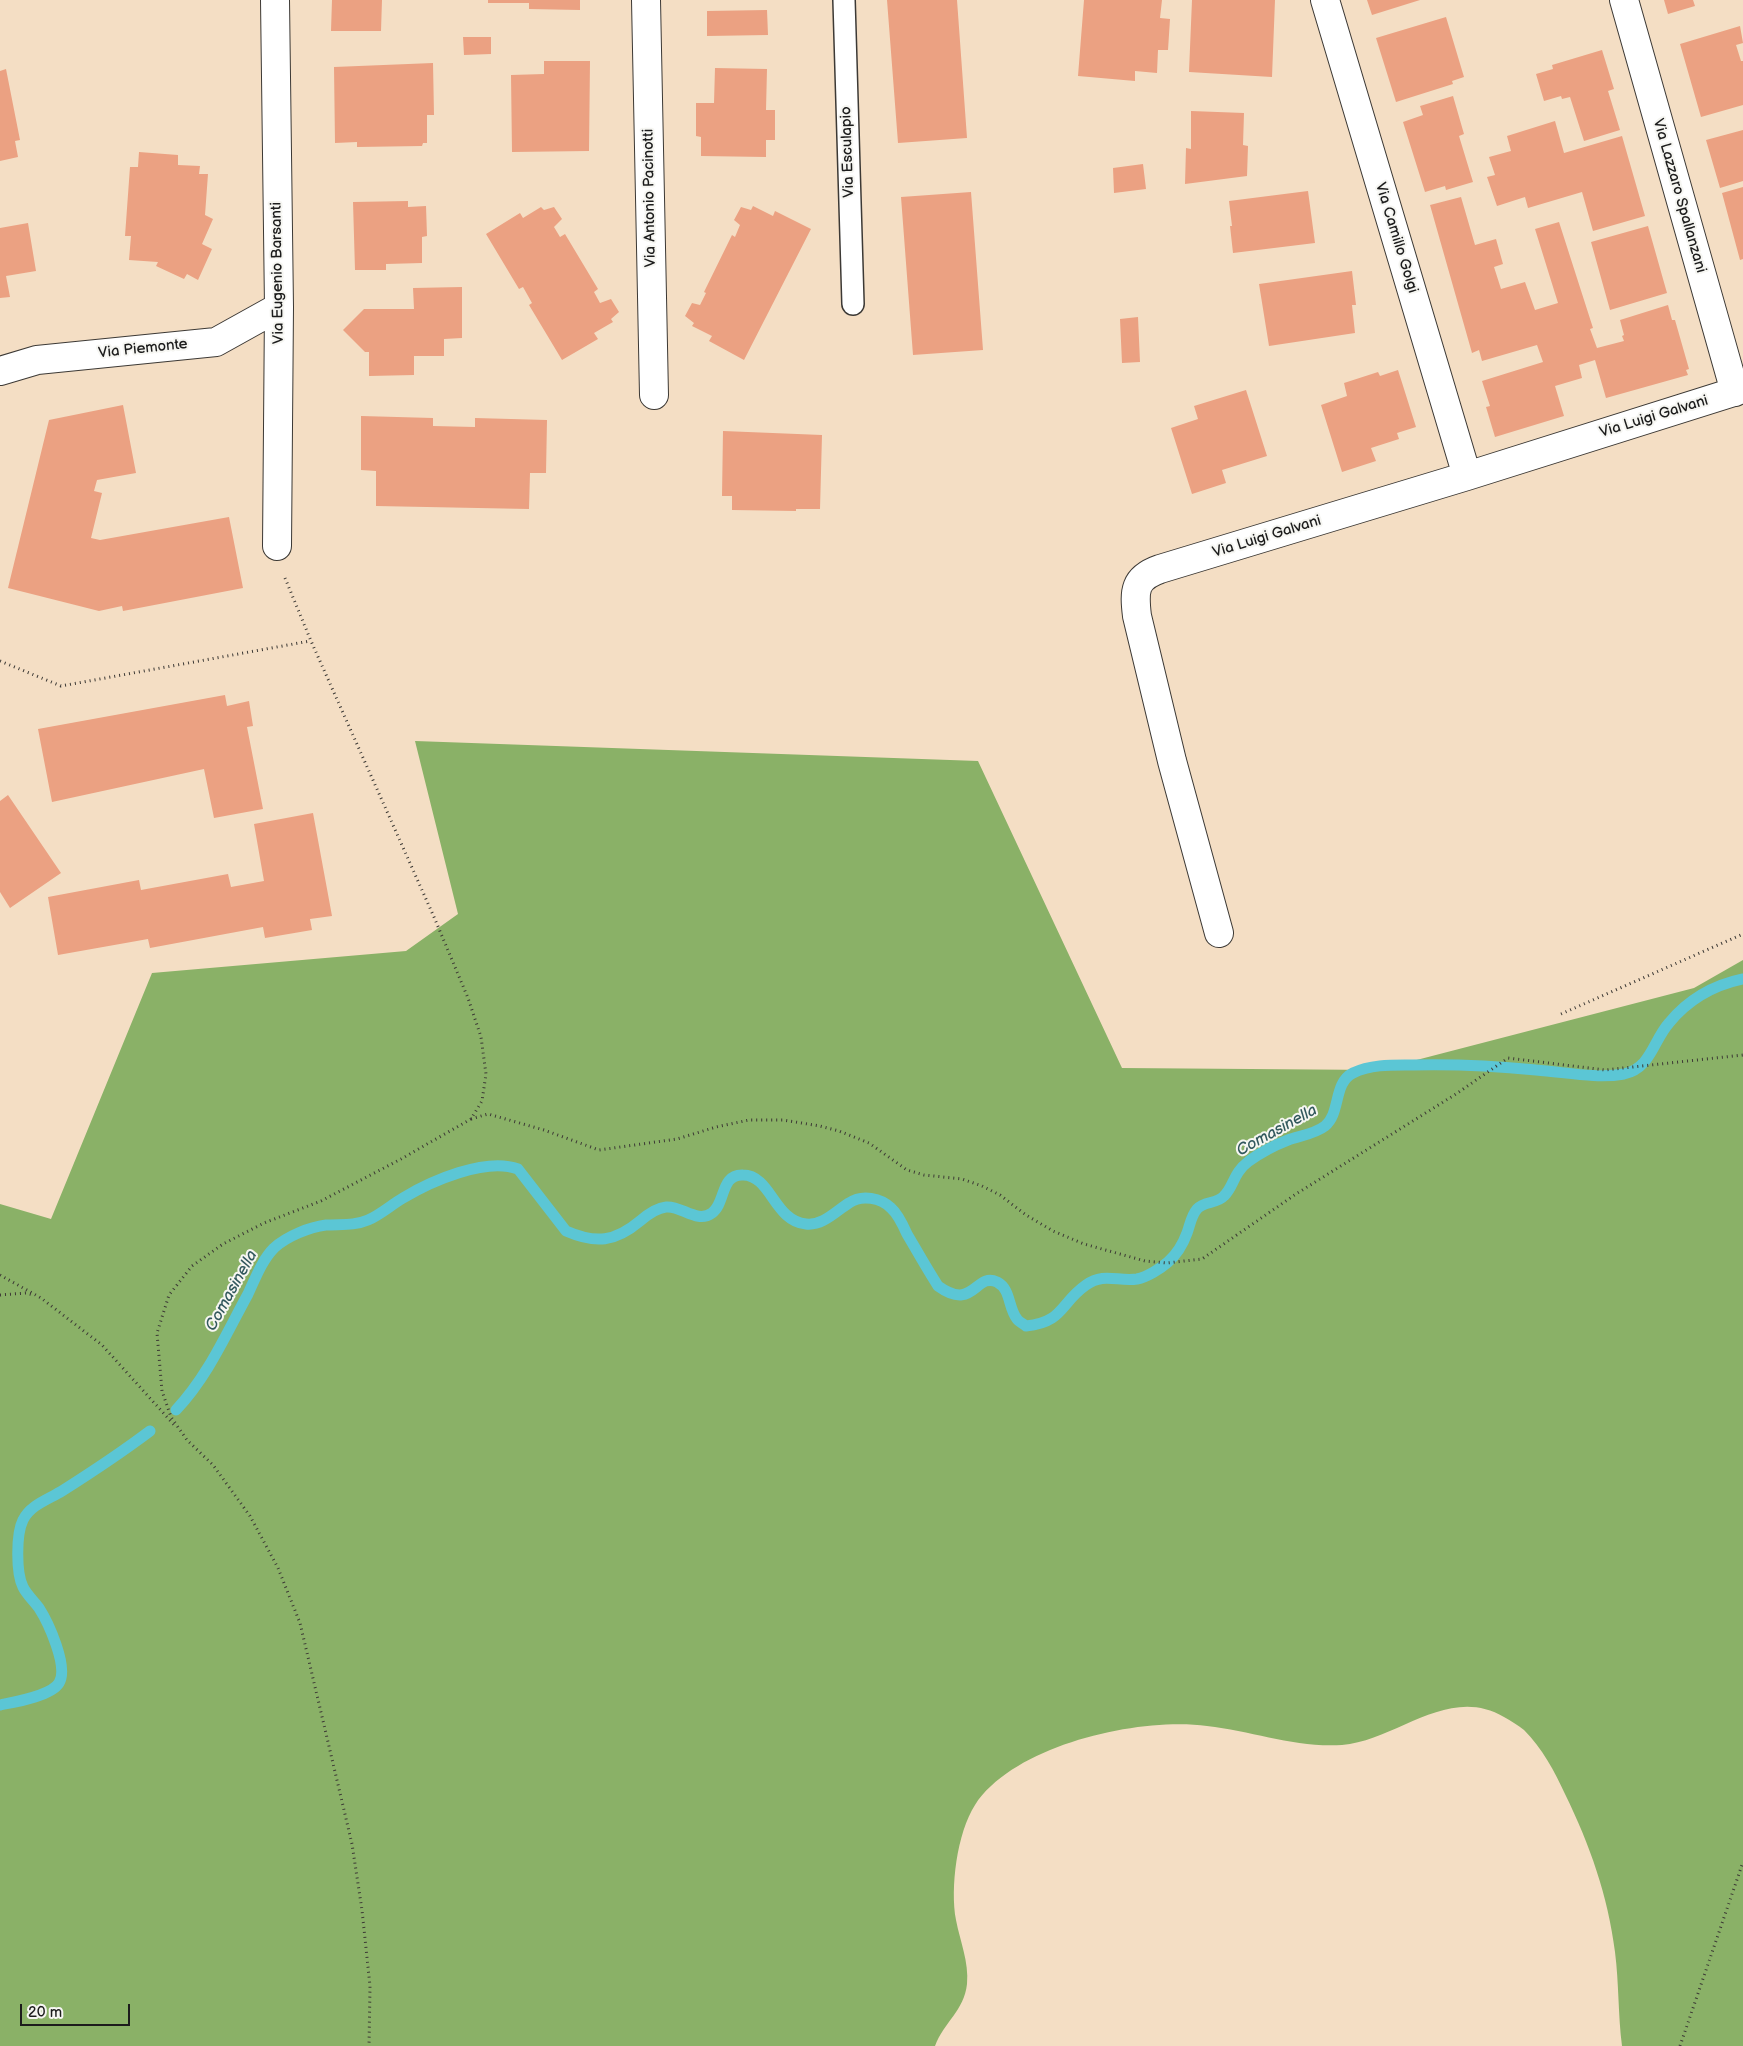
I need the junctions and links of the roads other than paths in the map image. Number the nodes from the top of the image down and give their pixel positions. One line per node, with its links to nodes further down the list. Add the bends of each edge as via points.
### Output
1 (275, 0): 7 (street, Via Eugenio Barsanti)
2 (646, 0): 10 (street, Via Antonio Pacinotti)
3 (844, 0): 6 (lane, Via Esculapio)
4 (1325, 0): 11 (street, Via Camillo Golgi)
5 (1624, 0): 9 (street, Via Lazzaro Spallanzani)
6 (852, 304)
7 (279, 307): 8 (street, Via Piemonte, via 216,342 37,360); 12 (street, Via Eugenio Barsanti)
8 (0, 371)
9 (1739, 390): 11 (street, Via Luigi Galvani)
10 (654, 395)
11 (1467, 476): 13 (street, Via Luigi Galvani, via 1160,569 1140,580 1136,592 1137,616 1172,761)
12 (277, 546)
13 (1220, 933)

